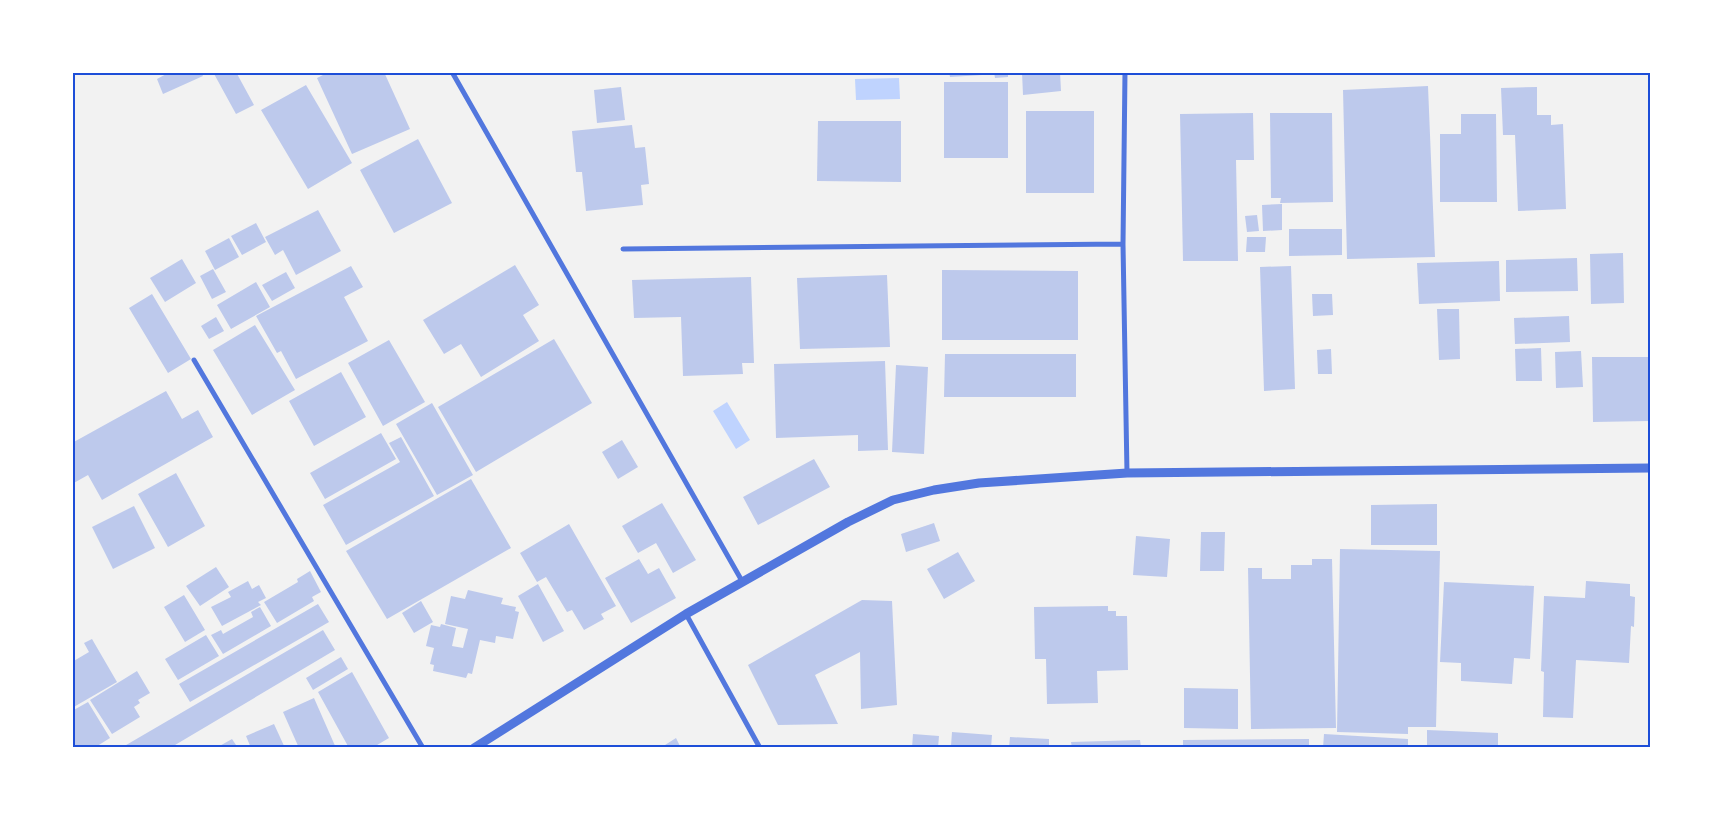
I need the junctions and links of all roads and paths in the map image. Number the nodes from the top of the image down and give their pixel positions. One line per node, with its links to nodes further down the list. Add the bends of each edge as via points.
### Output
1 (452, 72): 8 (street)
2 (1125, 72): 3 (street)
3 (1123, 244): 4 (street); 7 (street)
4 (623, 249)
5 (194, 360): 10 (street)
6 (1650, 468): 7 (street)
7 (1127, 474): 8 (street, via 979,483 893,500)
8 (742, 581): 9 (street)
9 (686, 614): 11 (street); 12 (street)
10 (423, 748)
11 (474, 748)
12 (760, 748)

